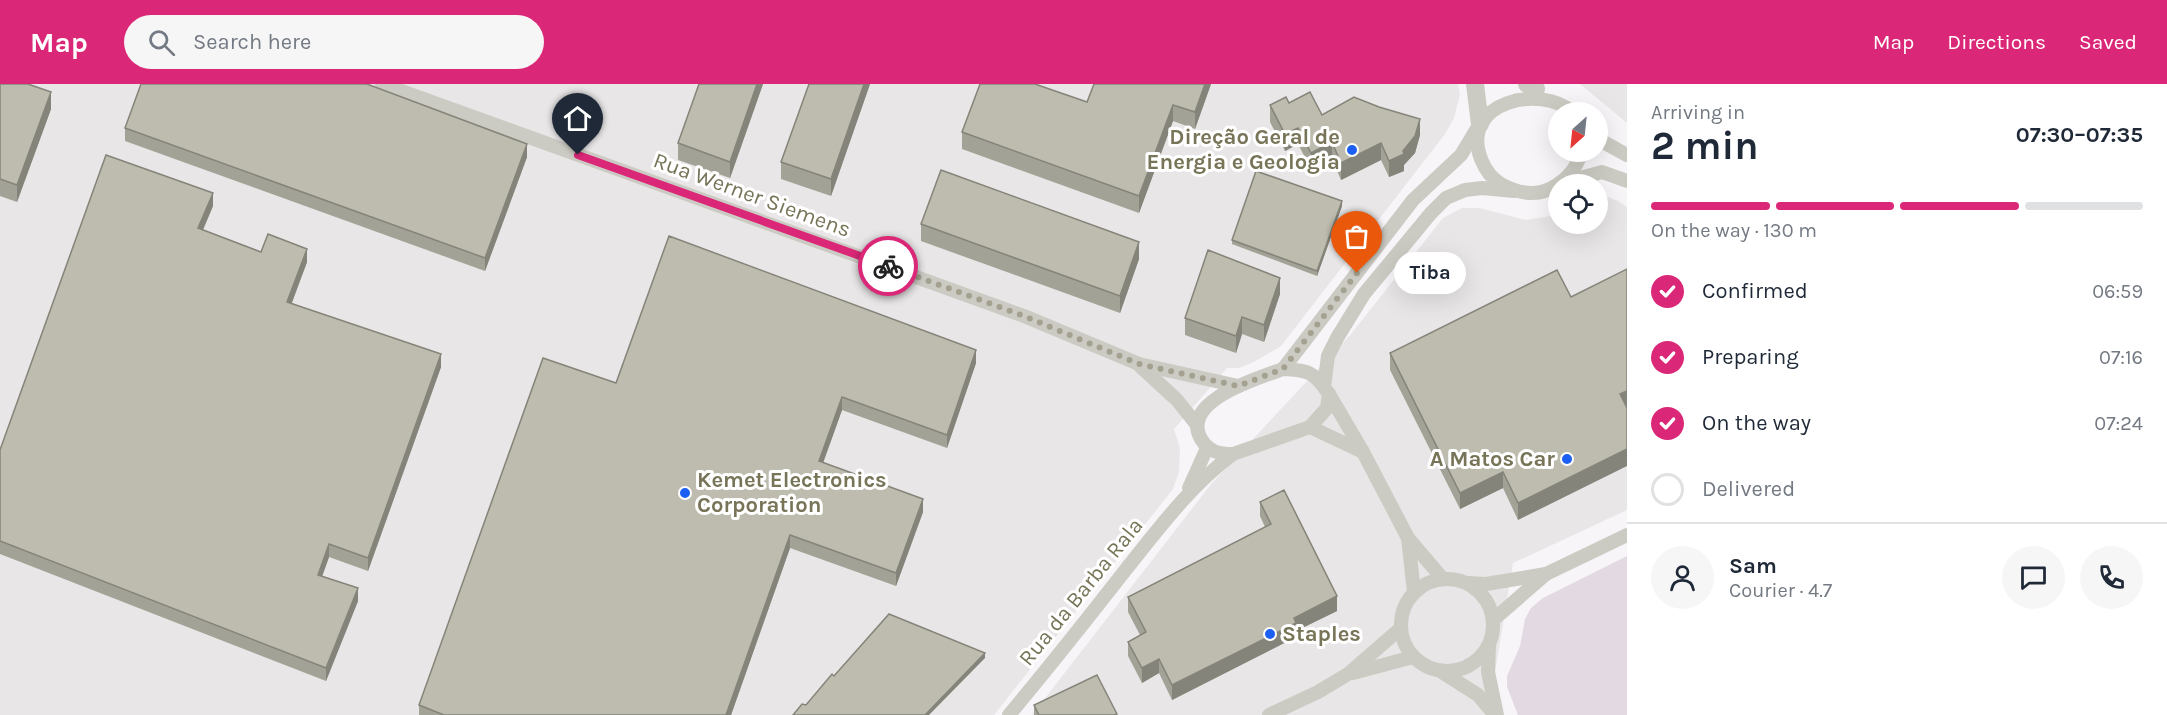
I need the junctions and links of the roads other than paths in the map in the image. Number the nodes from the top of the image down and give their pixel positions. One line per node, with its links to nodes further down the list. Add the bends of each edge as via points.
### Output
1 (382, 84): 12 (street, Rua Werner Siemens, via 1024,316)
2 (1475, 84): 5 (street)
3 (1532, 86): 4 (street); 5 (street, via 1499,98)
4 (1564, 102)
5 (1480, 124): 11 (street, via 1478,150 1484,167); 13 (street, via 1461,155 1413,200)
6 (1608, 145): 7 (street)
7 (1627, 155)
8 (1608, 174): 9 (street)
9 (1627, 181)
10 (1548, 189): 11 (street, via 1532,193)
11 (1514, 191): 15 (street, via 1465,190 1446,198 1431,213 1364,294 1337,338 1328,356)
12 (1139, 364): 14 (street, Rua Werner Siemens); 16 (street, Rua Werner Siemens)
13 (1283, 369): 14 (street); 15 (street, via 1307,370)
14 (1238, 386): 16 (street, via 1214,400 1201,413)
15 (1327, 391): 17 (street, via 1327,408); 19 (street)
16 (1197, 425): 18 (street, Rua Werner Siemens)
17 (1310, 427): 19 (street); 20 (street)
18 (1207, 448): 20 (street); 21 (street, Rua da Barba Rala)
19 (1363, 452): 23 (street)
20 (1233, 454): 21 (street, Rua da Barba Rala)
21 (1185, 495): 34 (street, Rua da Barba Rala)
22 (1627, 535): 24 (street)
23 (1408, 538): 25 (street); 27 (street)
24 (1546, 574): 26 (street, via 1486,584); 28 (street)
25 (1443, 579): 26 (street); 27 (street)
26 (1466, 583): 28 (street, via 1489,604)
27 (1414, 592): 29 (street, via 1404,609)
28 (1494, 620): 30 (street)
29 (1401, 628): 31 (street, via 1404,644); 33 (street)
30 (1490, 643): 32 (street, via 1474,664); 36 (street, via 1488,672)
31 (1413, 657): 32 (street); 33 (street)
32 (1442, 672): 36 (street, via 1478,695)
33 (1348, 674): 35 (street)
34 (1009, 715)
35 (1269, 715)
36 (1496, 715)

